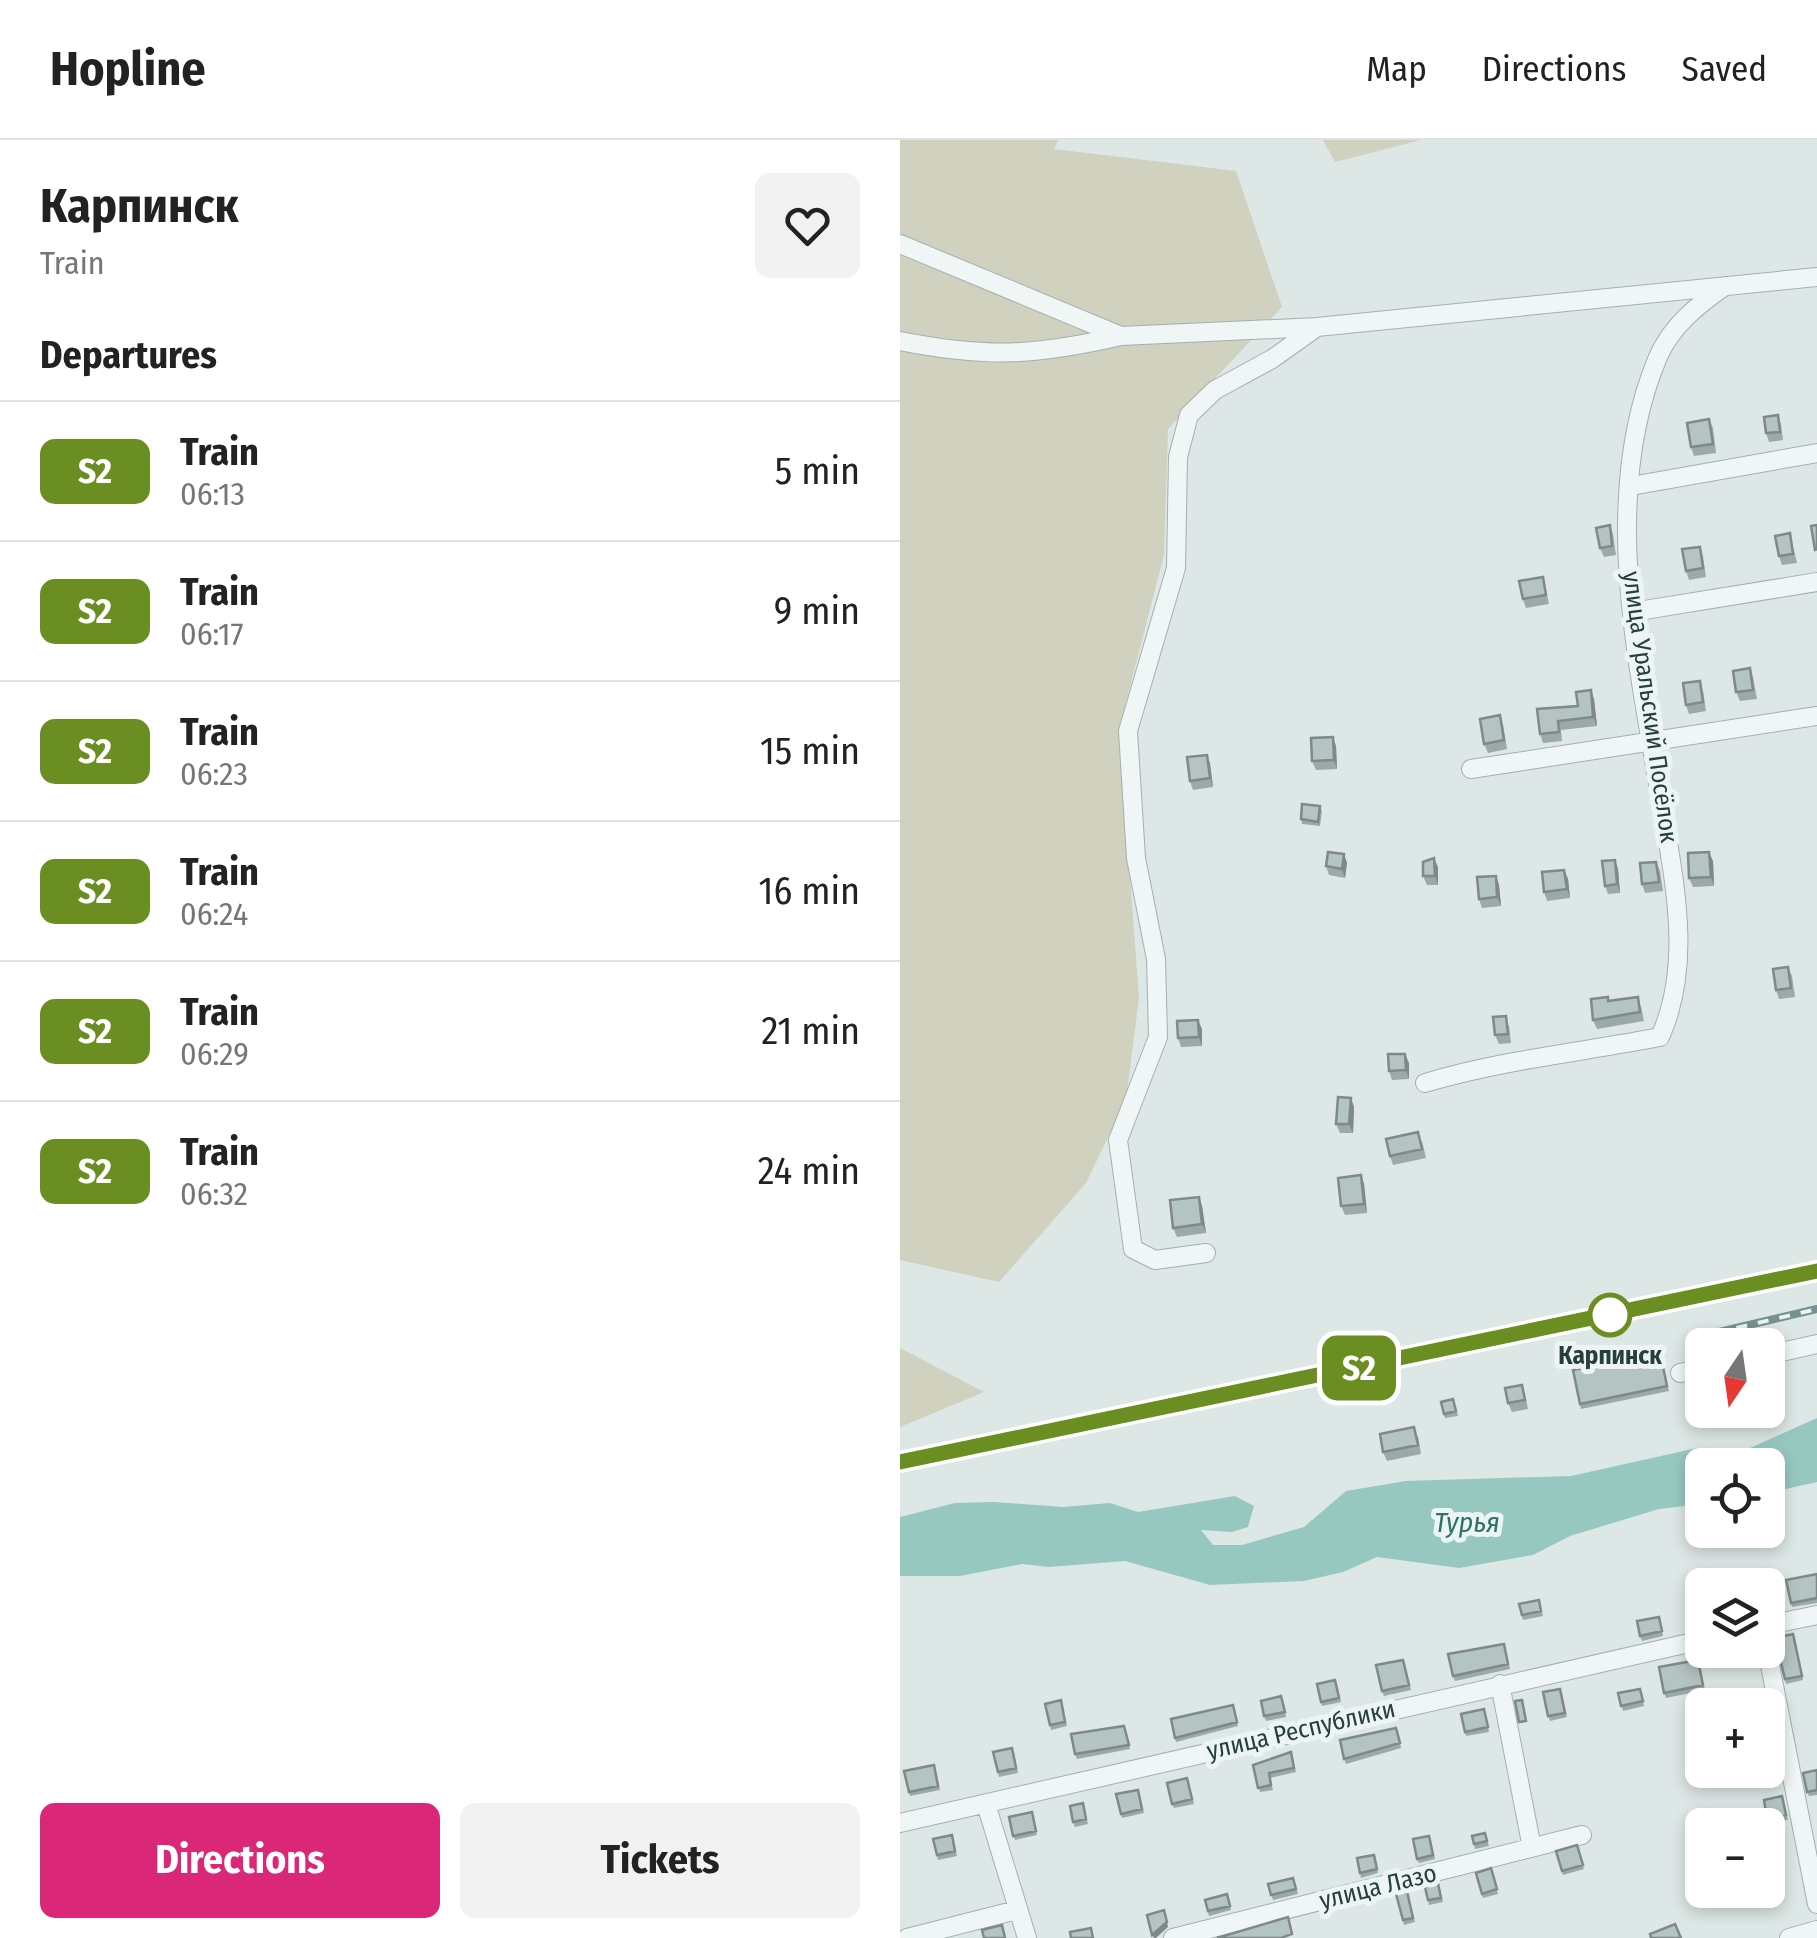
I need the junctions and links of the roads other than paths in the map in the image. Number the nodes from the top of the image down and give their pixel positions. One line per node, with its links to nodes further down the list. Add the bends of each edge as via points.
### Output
1 (900, 244): 5 (street)
2 (1817, 278): 3 (street)
3 (1725, 286): 4 (street); 8 (street, улица Уральский Посёлок, via 1696,307 1659,356)
4 (1317, 327): 5 (street); 15 (street, via 1215,390 1188,416 1178,457 1176,568 1128,731 1136,858 1156,959 1158,1037 1118,1140 1120,1172 1133,1249 1155,1260)
5 (1121, 336): 6 (street, via 1054,351 972,354)
6 (900, 341)
7 (1817, 453): 8 (street)
8 (1631, 486): 10 (street, улица Уральский Посёлок)
9 (1817, 582): 10 (street)
10 (1632, 612): 12 (street, улица Уральский Посёлок)
11 (1817, 716): 12 (street)
12 (1652, 742): 13 (street); 14 (street, улица Уральский Посёлок, via 1677,898 1672,1010 1660,1036 1484,1065)
13 (1471, 769)
14 (1425, 1083)
15 (1206, 1253)
16 (1817, 1344): 17 (street)
17 (1785, 1351)
18 (1685, 1372): 19 (street)
19 (1680, 1373)
20 (1817, 1615): 21 (street)
21 (1785, 1622)
22 (1685, 1644): 24 (street, улица Республики)
23 (1771, 1668): 29 (street)
24 (1500, 1684): 25 (street, улица Республики); 28 (street)
25 (986, 1804): 26 (street, улица Республики); 30 (street)
26 (900, 1822)
27 (1582, 1835): 28 (street, улица Лазо)
28 (1532, 1848): 34 (street, улица Лазо)
29 (1817, 1904)
30 (1017, 1910): 32 (street); 33 (street)
31 (1811, 1934): 35 (street)
32 (907, 1938)
33 (1026, 1938)
34 (1173, 1938)
35 (1789, 1938)

